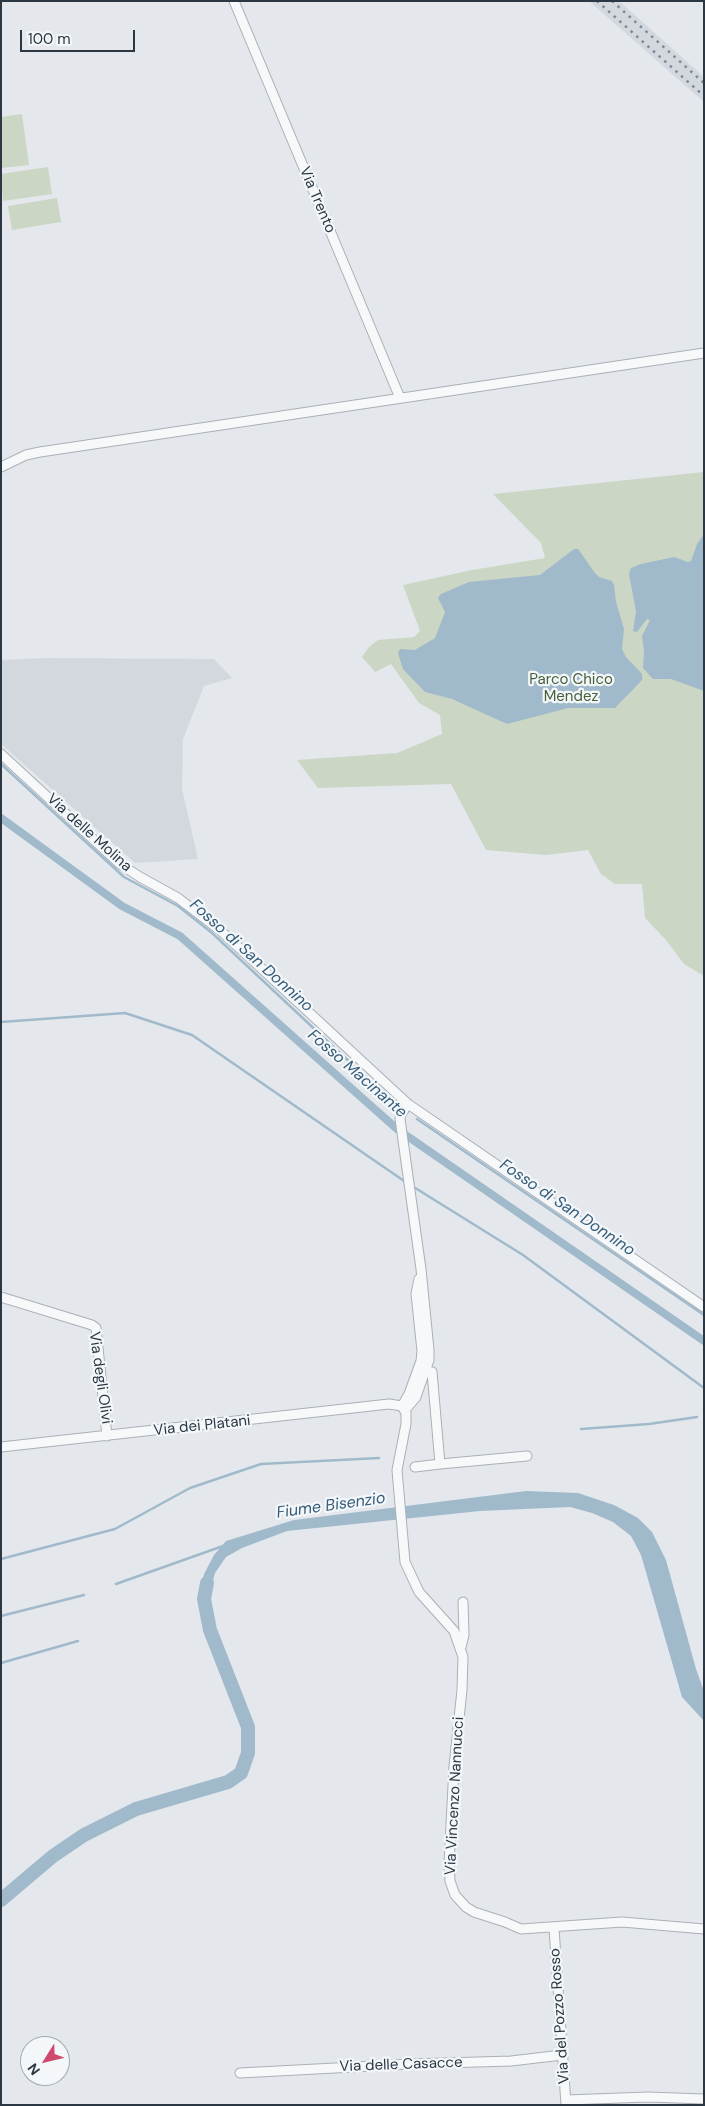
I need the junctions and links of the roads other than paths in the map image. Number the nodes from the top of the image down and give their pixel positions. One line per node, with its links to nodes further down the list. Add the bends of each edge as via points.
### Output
1 (234, 1): 3 (street, Via Trento)
2 (704, 353): 3 (street)
3 (400, 398): 4 (street, via 40,452)
4 (1, 467)
5 (1, 754): 6 (street, Via delle Molina, via 120,864 178,898 222,931)
6 (408, 1104): 8 (street, Via delle Molina); 9 (street, via 401,1114 401,1126 421,1269 416,1294)
7 (1, 1297): 11 (street, Via degli Olivi, via 96,1328)
8 (704, 1308)
9 (423, 1370): 10 (street); 14 (street, via 432,1372)
10 (403, 1408): 11 (street, Via dei Platani, via 390,1404); 17 (street, Via Vincenzo Nannucci, via 406,1424 397,1470 405,1562 419,1592 454,1631)
11 (107, 1436): 12 (street, Via dei Platani)
12 (1, 1447)
13 (527, 1456): 14 (street)
14 (440, 1464): 15 (street)
15 (415, 1467)
16 (463, 1602): 17 (street, Via Vincenzo Nannucci, via 464,1635)
17 (460, 1648): 18 (street, Via Vincenzo Nannucci, via 462,1690 449,1864 452,1886 458,1899 474,1912 520,1929)
18 (554, 1928): 19 (street, Via Vincenzo Nannucci, via 622,1922); 20 (street, Via del Pozzo Rosso)
19 (704, 1929)
20 (562, 2055): 21 (street, Via delle Casacce, via 511,2061); 23 (street, Via del Pozzo Rosso)
21 (240, 2073)
22 (704, 2099): 23 (street, via 648,2097)
23 (566, 2102)

